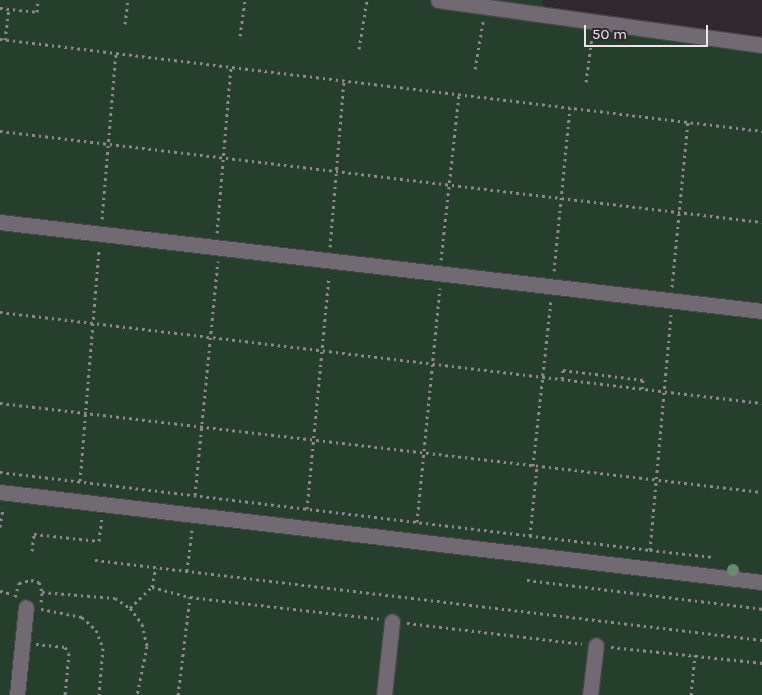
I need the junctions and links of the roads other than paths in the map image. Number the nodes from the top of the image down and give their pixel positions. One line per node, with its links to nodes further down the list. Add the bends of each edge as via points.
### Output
1 (438, 0): 2 (street)
2 (762, 44)
3 (0, 222): 4 (street)
4 (762, 312)
5 (2, 497): 6 (street, via 194,514)
6 (762, 582)
7 (33, 608): 10 (street)
8 (392, 621): 11 (street)
9 (596, 645): 12 (street)
10 (17, 695)
11 (384, 695)
12 (590, 695)

